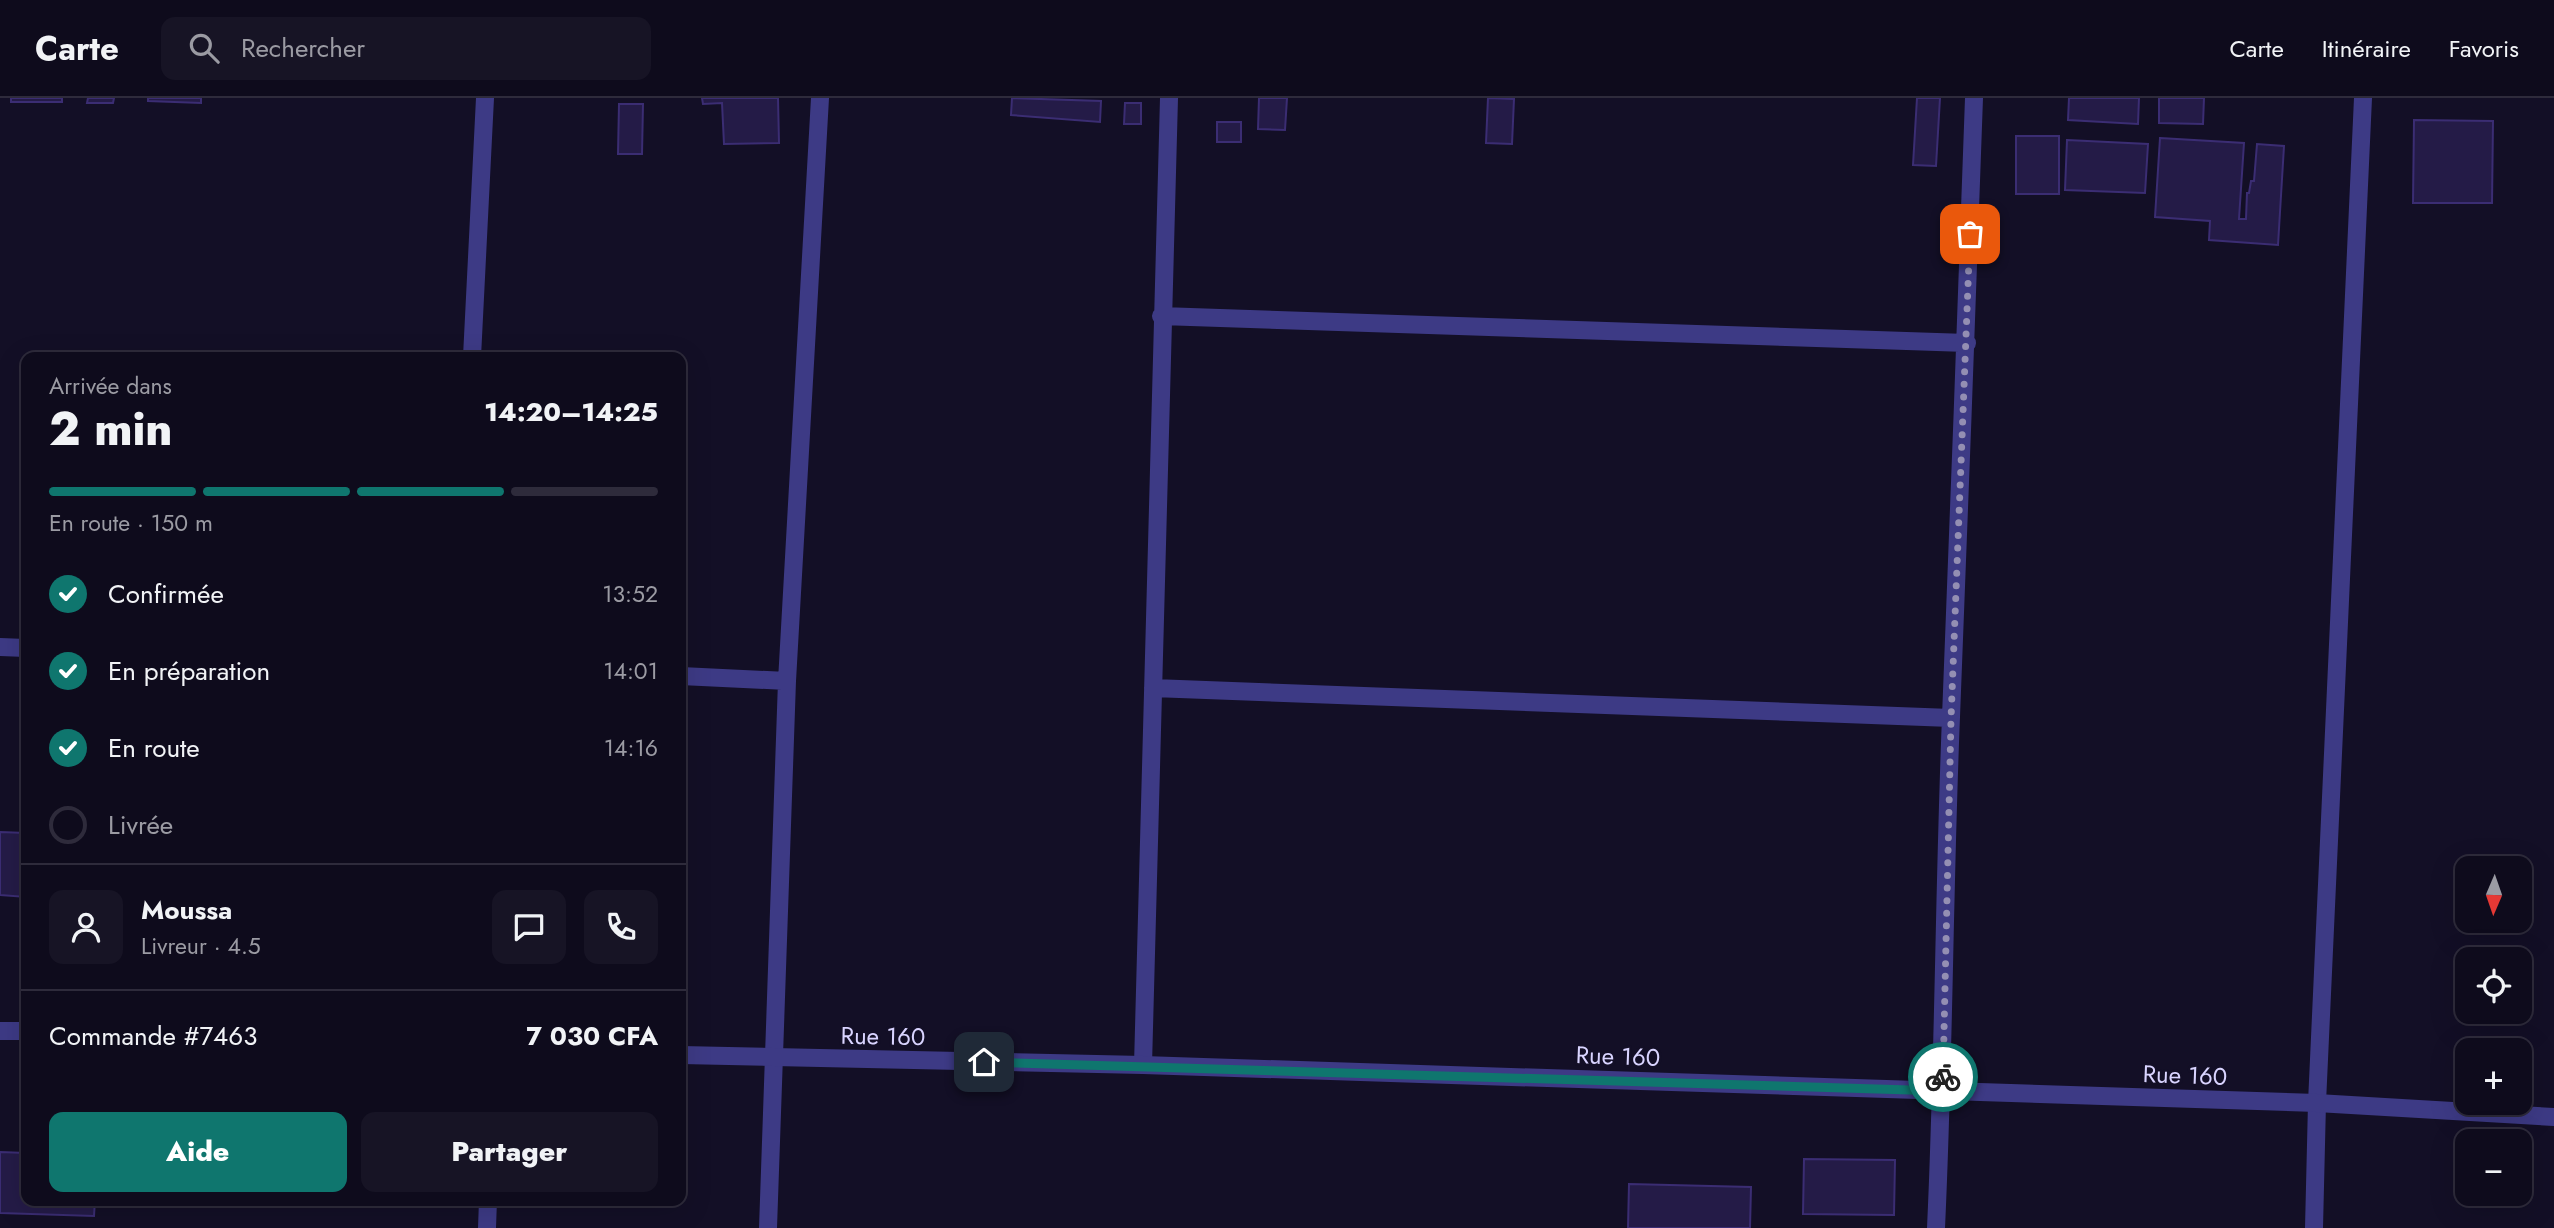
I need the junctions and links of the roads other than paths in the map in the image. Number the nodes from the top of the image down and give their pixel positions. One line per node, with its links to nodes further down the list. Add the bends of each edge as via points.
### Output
1 (485, 98): 8 (street)
2 (820, 98): 12 (street)
3 (1169, 98): 6 (street)
4 (1974, 98): 7 (street)
5 (2363, 98): 21 (street)
6 (1161, 316): 7 (street); 13 (street)
7 (1967, 342): 14 (street)
8 (472, 352)
9 (0, 647): 10 (street)
10 (21, 648)
11 (686, 676): 12 (street)
12 (787, 681): 18 (street)
13 (1153, 688): 14 (street); 19 (street)
14 (1951, 719): 20 (street)
15 (0, 1031): 16 (street)
16 (21, 1031)
17 (686, 1055): 18 (street, Rue 160)
18 (773, 1058): 19 (street, Rue 160); 25 (street)
19 (1143, 1065): 20 (street, Rue 160)
20 (1943, 1091): 21 (street, Rue 160); 26 (street)
21 (2317, 1103): 22 (street, Rue 160); 27 (street)
22 (2554, 1117)
23 (488, 1206): 24 (street)
24 (487, 1228)
25 (768, 1228)
26 (1936, 1228)
27 (2314, 1228)

